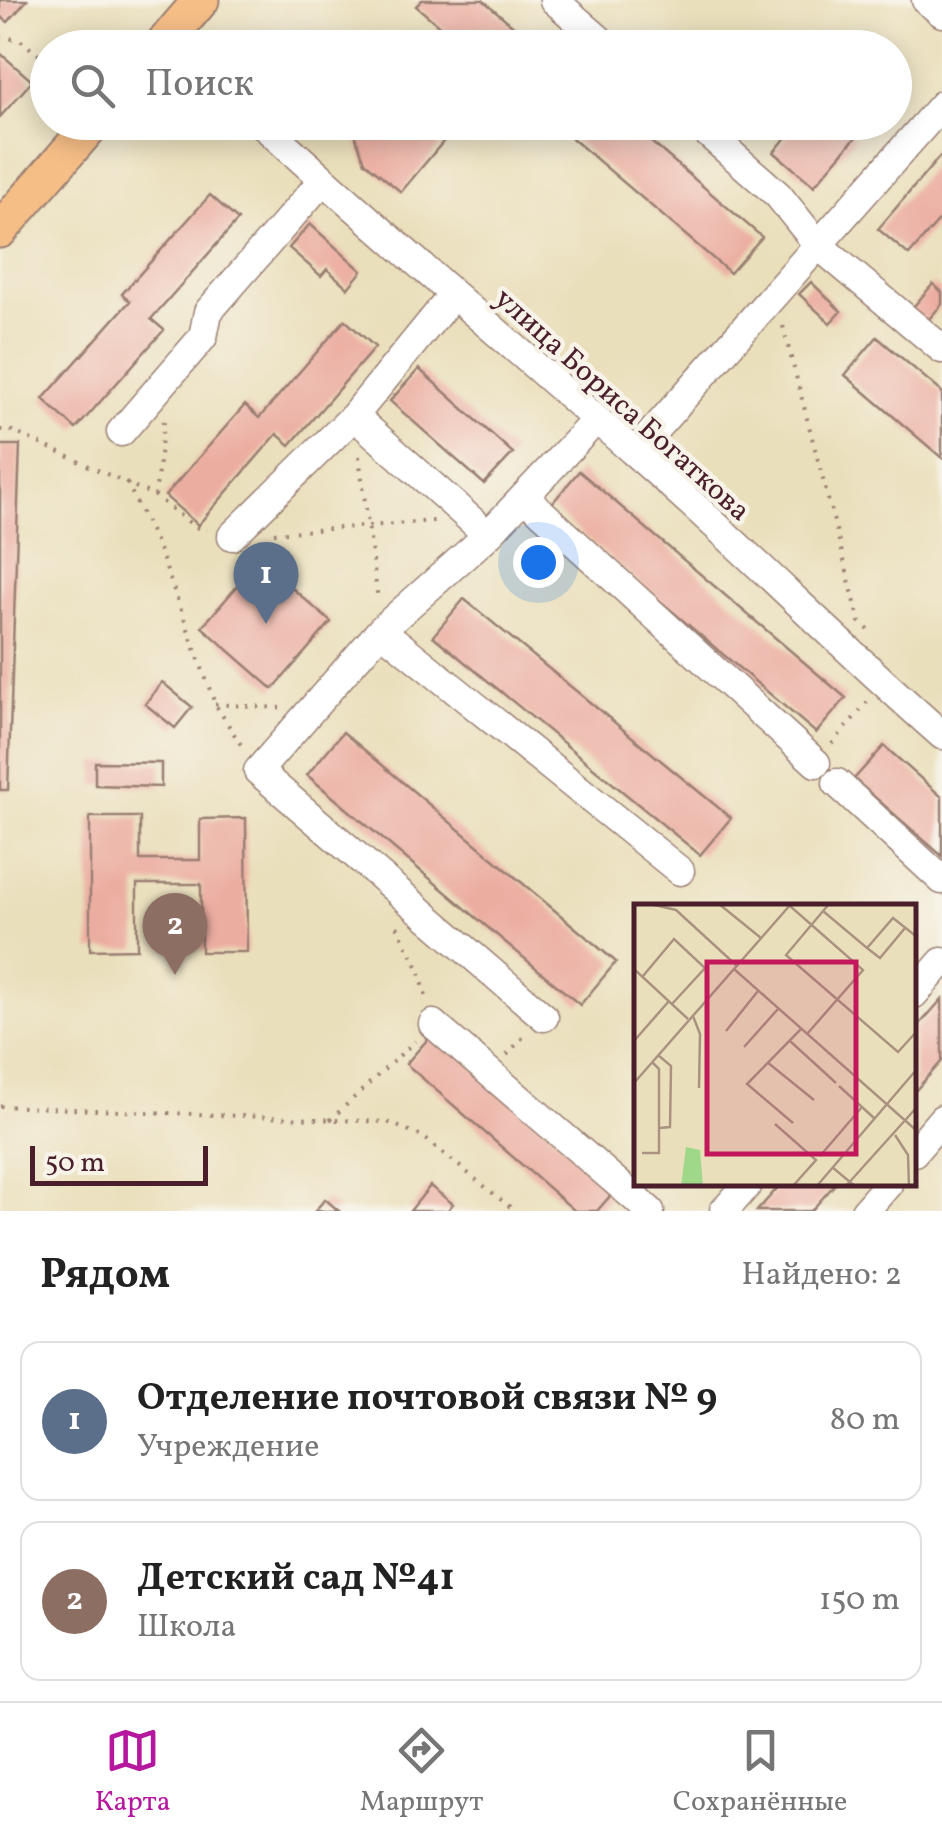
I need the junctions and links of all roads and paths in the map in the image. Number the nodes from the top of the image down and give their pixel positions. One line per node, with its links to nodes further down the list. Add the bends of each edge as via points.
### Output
1 (554, 0): 4 (street)
2 (926, 0): 3 (street)
3 (942, 13)
4 (588, 30)
5 (0, 36): 6 (path)
6 (30, 48)
7 (942, 104): 8 (street)
8 (912, 139)
9 (78, 140): 14 (main road)
10 (279, 140): 13 (street, улица Бориса Богаткова)
11 (716, 140): 15 (street, via 778,194)
12 (911, 140): 15 (street)
13 (322, 180): 17 (street, улица Бориса Богаткова); 19 (street, via 208,312 202,337)
14 (0, 230)
15 (818, 244): 16 (street); 18 (street)
16 (774, 292): 23 (street); 30 (path, via 860,622)
17 (452, 296): 20 (street); 21 (street, улица Бориса Богаткова)
18 (942, 348)
19 (170, 375): 22 (street); 25 (path)
20 (354, 416): 27 (street); 28 (street); 29 (path)
21 (596, 420): 23 (street, улица Бориса Богаткова); 26 (street)
22 (121, 432)
23 (635, 452): 34 (street, улица Бориса Богаткова)
24 (127, 483): 32 (path)
25 (155, 496)
26 (526, 498): 27 (street); 35 (street)
27 (488, 535): 29 (street)
28 (232, 536)
29 (381, 630): 33 (street); 38 (street)
30 (881, 643)
31 (869, 700): 35 (path)
32 (215, 704): 33 (path); 36 (path)
33 (311, 710): 36 (street)
34 (942, 734)
35 (816, 763)
36 (258, 771): 43 (street)
37 (837, 783): 39 (street)
38 (680, 871)
39 (942, 880)
40 (397, 926): 44 (path, via 420,972)
41 (942, 962): 42 (street)
42 (917, 991)
43 (544, 1016): 45 (path)
44 (433, 1024): 45 (street); 48 (path)
45 (489, 1072): 53 (street)
46 (0, 1106): 48 (path)
47 (942, 1119): 49 (street)
48 (330, 1120): 52 (path, via 387,1122 422,1136)
49 (917, 1148)
50 (746, 1186): 54 (street)
51 (886, 1186): 55 (street)
52 (515, 1211)
53 (650, 1211)
54 (724, 1211)
55 (865, 1211)

